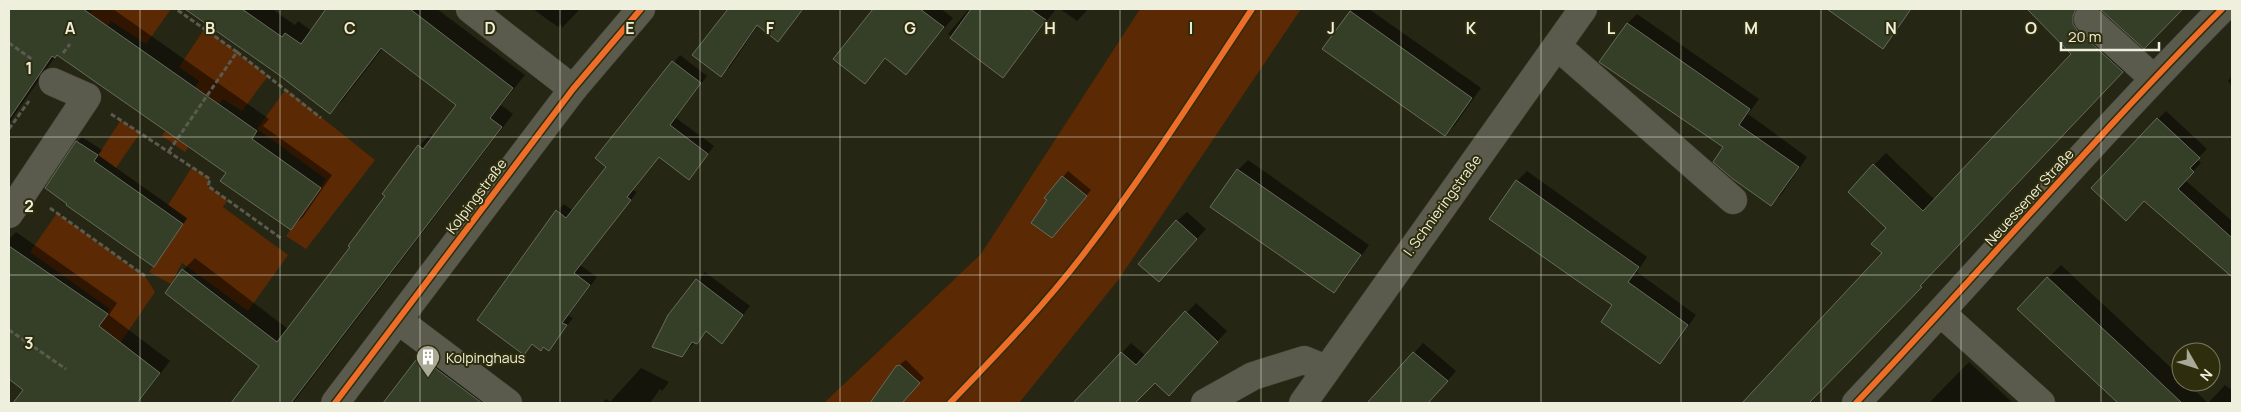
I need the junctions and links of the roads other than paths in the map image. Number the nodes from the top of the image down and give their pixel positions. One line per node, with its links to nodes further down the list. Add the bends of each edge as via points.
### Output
1 (470, 9): 9 (street)
2 (641, 9): 9 (street, Kolpingstraße)
3 (1583, 9): 6 (street, I. Schnieringstraße)
4 (2222, 9): 7 (street, Neuessener Straße)
5 (2088, 19): 7 (street)
6 (1557, 46): 10 (street); 14 (street, I. Schnieringstraße)
7 (2153, 78): 12 (street, Neuessener Straße)
8 (54, 82): 11 (street, via 87,98)
9 (573, 88): 13 (street, Kolpingstraße)
10 (1732, 200)
11 (9, 214)
12 (1941, 313): 19 (street, Neuessener Straße); 20 (street)
13 (398, 320): 15 (street, Kolpingstraße); 16 (street)
14 (1326, 369): 17 (street, via 1304,360 1253,376); 18 (street, I. Schnieringstraße)
15 (335, 403)
16 (508, 403)
17 (1204, 403)
18 (1303, 403)
19 (1856, 403)
20 (2041, 403)

